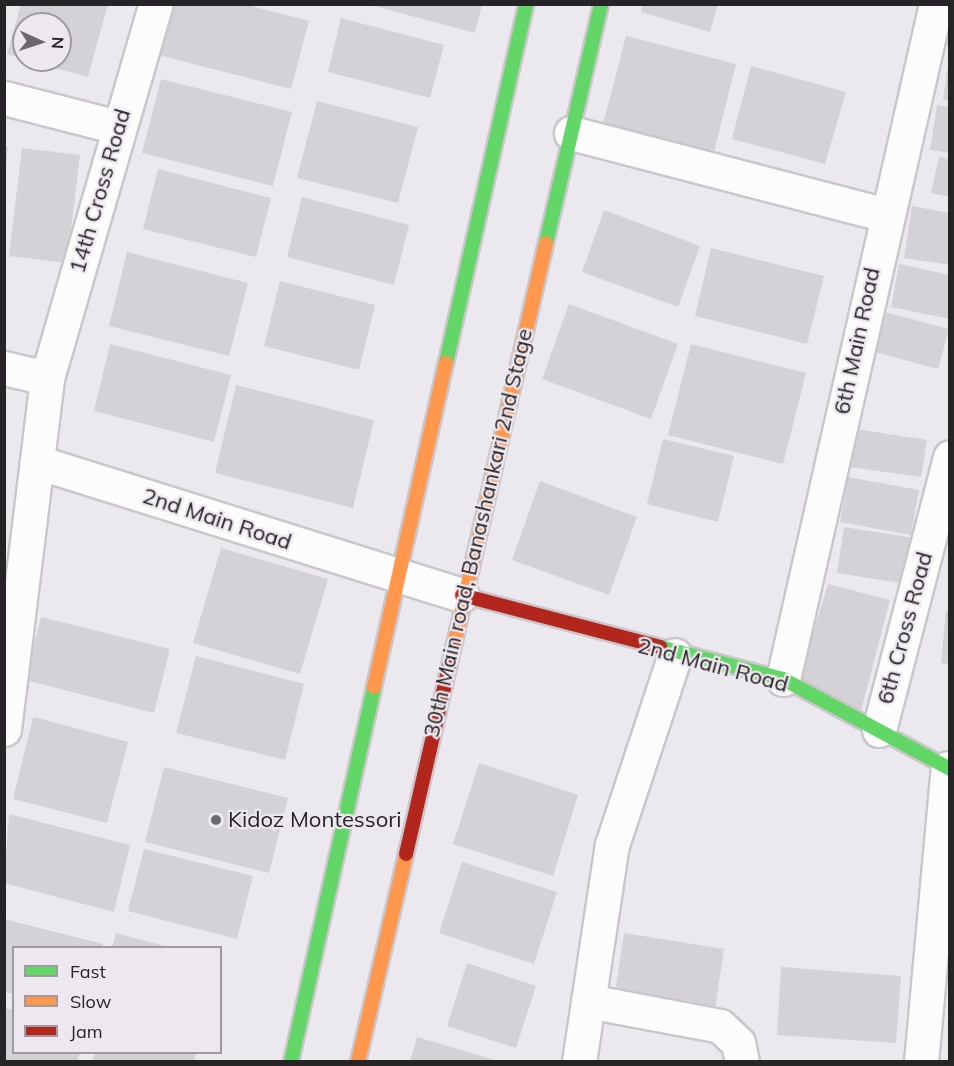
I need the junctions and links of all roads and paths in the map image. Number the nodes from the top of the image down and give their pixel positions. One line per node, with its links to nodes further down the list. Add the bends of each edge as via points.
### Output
1 (156, 4): 6 (street, 14th Cross Road)
2 (526, 4): 13 (main road)
3 (601, 4): 7 (main road, 30th Main road, Banashankari 2nd Stage)
4 (936, 4): 8 (street, 6th Main Road)
5 (4, 98): 6 (street)
6 (118, 127): 10 (street, 14th Cross Road)
7 (571, 134): 8 (street); 14 (main road, 30th Main road, Banashankari 2nd Stage)
8 (885, 215): 16 (street, 6th Main Road)
9 (4, 368): 10 (street)
10 (46, 378): 12 (street, 14th Cross Road)
11 (950, 457): 18 (street, 6th Cross Road)
12 (37, 462): 13 (street, 2nd Main Road); 17 (street, 14th Cross Road)
13 (397, 576): 14 (street, 2nd Main Road); 21 (main road)
14 (462, 595): 15 (main road, 2nd Main Road); 22 (main road, 30th Main road, Banashankari 2nd Stage)
15 (675, 655): 16 (main road, 2nd Main Road); 20 (street, via 612,845)
16 (783, 679): 18 (main road, 2nd Main Road)
17 (5, 727)
18 (879, 730): 19 (main road, 2nd Main Road)
19 (949, 769): 25 (street)
20 (588, 1001): 23 (street); 24 (street, via 720,1026 738,1043)
21 (291, 1062)
22 (358, 1062)
23 (579, 1062)
24 (742, 1062)
25 (921, 1062)

